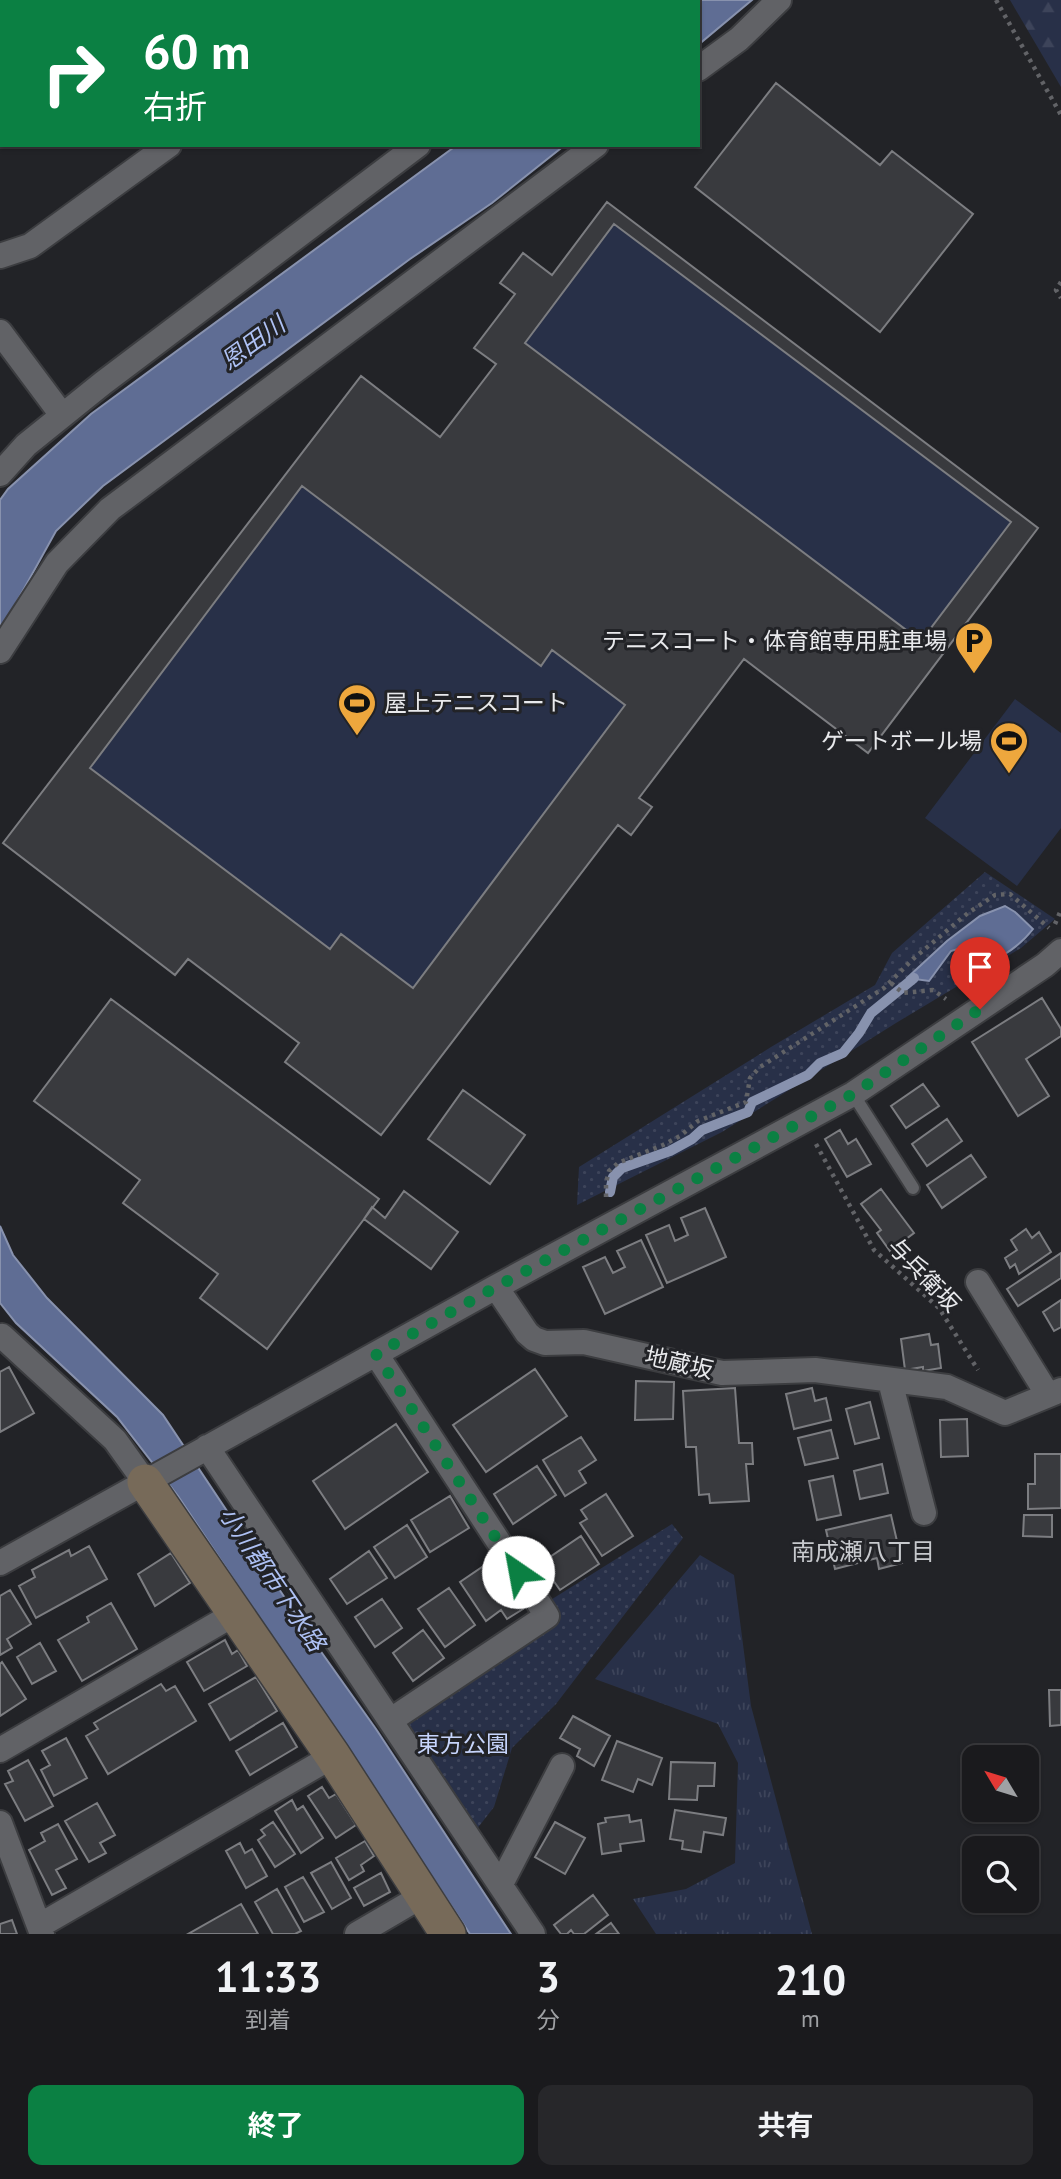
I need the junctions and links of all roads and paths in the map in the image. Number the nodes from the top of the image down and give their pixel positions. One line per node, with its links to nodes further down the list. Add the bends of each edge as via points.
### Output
1 (779, 0): 3 (street, via 739,39)
2 (996, 0): 4 (path)
3 (700, 68)
4 (1061, 115)
5 (166, 147): 8 (street, via 30,246)
6 (415, 147): 12 (street)
7 (593, 147): 14 (street, via 110,509 57,563)
8 (0, 256)
9 (1061, 282): 10 (path, via 1056,290)
10 (1061, 298)
11 (0, 332): 12 (street)
12 (62, 415): 13 (street, via 26,444)
13 (0, 474)
14 (0, 651)
15 (1056, 941): 16 (path, via 1010,894 995,895 942,934); 18 (street, via 1045,965)
16 (891, 983): 17 (path, via 903,993 933,990); 21 (path, via 760,1067 750,1078 746,1102 618,1163 609,1171)
17 (952, 1004)
18 (853, 1094): 19 (street); 20 (lane)
19 (803, 1121): 23 (street); 28 (path, 与兵衛坂, via 874,1250 939,1308)
20 (913, 1188)
21 (607, 1205)
22 (978, 1282): 27 (street)
23 (496, 1287): 25 (street); 26 (street, 地蔵坂, via 527,1333 545,1343 584,1342 722,1373 815,1370)
24 (0, 1337): 30 (street, via 115,1440)
25 (376, 1354): 29 (street); 34 (street, via 547,1616)
26 (890, 1381): 28 (street, 地蔵坂, via 947,1387); 31 (street)
27 (1054, 1392): 28 (street)
28 (1005, 1413)
29 (204, 1449): 30 (street); 34 (street)
30 (148, 1480): 32 (street); 33 (street)
31 (924, 1513)
32 (0, 1563)
33 (236, 1614): 35 (street); 36 (street)
34 (391, 1720): 39 (street)
35 (0, 1749)
36 (332, 1756): 40 (street); 41 (street)
37 (562, 1766): 39 (street)
38 (0, 1823): 41 (street)
39 (501, 1884): 44 (street)
40 (422, 1896): 42 (street); 43 (street)
41 (41, 1930)
42 (358, 1934)
43 (448, 1934)
44 (533, 1934)

